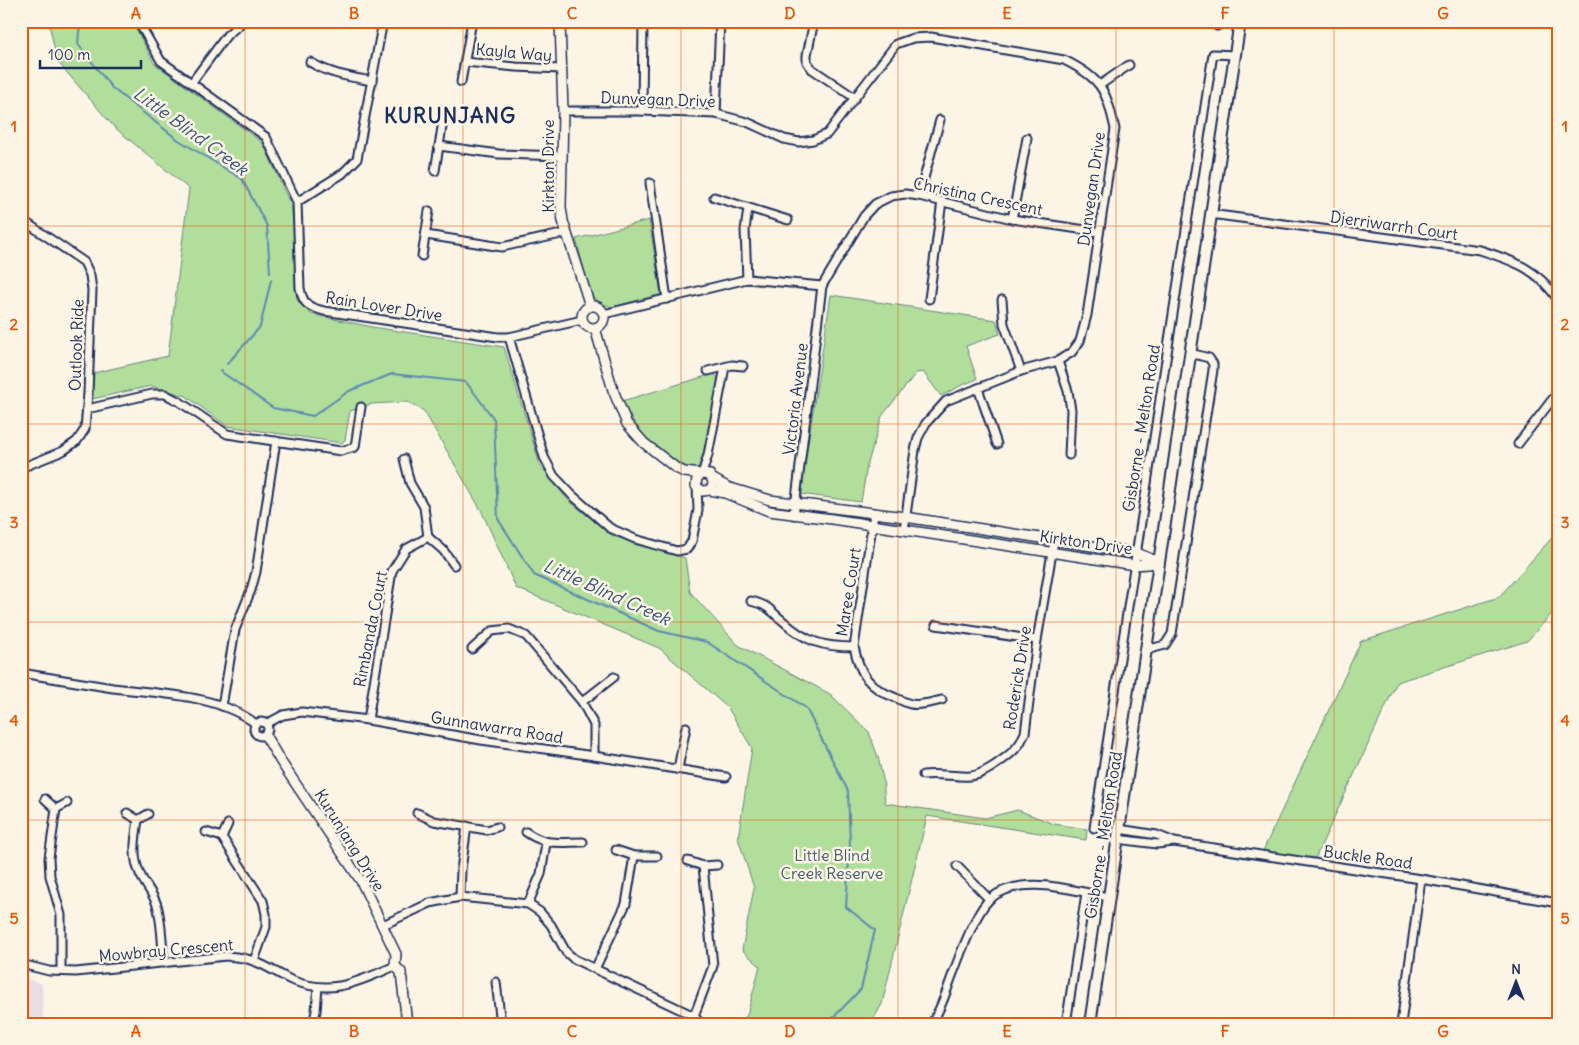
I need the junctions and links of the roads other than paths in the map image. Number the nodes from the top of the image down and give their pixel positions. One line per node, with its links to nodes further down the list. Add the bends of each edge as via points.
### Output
1 (138, 21): 16 (street, Rain Lover Drive, via 161,61)
2 (383, 21): 15 (street)
3 (472, 21): 12 (street, Kayla Way)
4 (560, 21): 14 (street, Kirkton Drive)
5 (643, 21): 21 (street)
6 (720, 21): 22 (street)
7 (814, 21): 19 (street, via 807,62 812,70)
8 (1240, 21): 10 (main road, Gisborne - Melton Road)
9 (239, 25): 16 (street, via 226,35)
10 (1235, 55): 36 (main road, Gisborne - Melton Road); 87 (street, Gisborne - Melton Road, via 1213,54)
11 (310, 62): 15 (street, via 325,71)
12 (465, 62): 14 (street, Kayla Way); 17 (street, Kayla Way)
13 (1129, 65): 18 (street)
14 (561, 69): 20 (street, Kirkton Drive)
15 (372, 81): 33 (street, via 357,159 342,174)
16 (192, 82): 33 (street, Rain Lover Drive, via 266,137)
17 (461, 82)
18 (1100, 85): 19 (street, Dunvegan Drive, via 1083,69 1064,60 931,37 913,38 896,44); 40 (street, Dunvegan Drive, via 1109,100 1115,128)
19 (855, 98): 22 (street, Dunvegan Drive, via 827,134 799,142)
20 (563, 110): 21 (street, Dunvegan Drive); 27 (street, Kirkton Drive)
21 (642, 111): 22 (street, Dunvegan Drive)
22 (716, 114)
23 (940, 120): 30 (street)
24 (444, 121): 26 (street)
25 (1027, 138): 39 (street)
26 (439, 146): 27 (street, via 498,154); 28 (street)
27 (561, 156): 41 (street, Kirkton Drive, via 561,207)
28 (435, 171)
29 (650, 184): 46 (street)
30 (919, 196): 32 (street, Christina Crescent); 45 (street, Christina Crescent, via 891,196 875,204 864,216)
31 (714, 197): 34 (street)
32 (942, 201): 39 (street, Christina Crescent); 47 (street)
33 (297, 202): 54 (street, Rain Lover Drive, via 300,288 305,303 324,311 498,337)
34 (748, 209): 38 (street); 44 (street, via 745,230)
35 (429, 212): 42 (street)
36 (1210, 214): 49 (street, Djerriwarrh Court, via 1480,250 1512,260 1538,275); 55 (main road, Gisborne - Melton Road)
37 (21, 219): 64 (street, Outlook Ride, via 84,262 90,275)
38 (788, 220)
39 (1012, 220): 40 (street, Christina Crescent)
40 (1098, 232): 56 (street, Dunvegan Drive, via 1087,316 1080,341 1072,352)
41 (566, 233): 42 (street, via 502,247); 50 (street, Kirkton Drive)
42 (426, 235): 43 (street)
43 (422, 256)
44 (747, 279): 45 (street); 46 (street)
45 (822, 286): 77 (street, Victoria Avenue)
46 (667, 299): 51 (street)
47 (929, 299)
48 (1002, 300): 60 (street, via 1004,324)
49 (1558, 300)
50 (590, 306): 51 (street, via 598,307); 52 (street, via 584,310)
51 (604, 314): 53 (street, via 602,322)
52 (582, 320): 53 (street); 54 (street)
53 (595, 328): 72 (street, via 613,390 627,424 657,455)
54 (510, 336): 78 (street, via 544,457 554,476 572,495 610,528 677,552 687,549 692,541)
55 (1190, 353): 88 (main road, Gisborne - Melton Road); 96 (street, via 1209,358 1213,370 1172,634 1165,645)
56 (1058, 361): 60 (street, Dunvegan Drive); 69 (street, via 1068,391)
57 (743, 366): 58 (street)
58 (725, 367): 59 (street); 68 (street)
59 (708, 371)
60 (1021, 371): 61 (street, Dunvegan Drive)
61 (978, 388): 66 (street); 81 (street, Dunvegan Drive, via 946,401 926,423 918,438)
62 (1558, 392): 67 (street)
63 (360, 408): 65 (street, via 355,447 341,451)
64 (87, 409): 65 (street, via 165,394 227,434); 71 (street, Outlook Ride, via 85,429 77,442)
65 (276, 441): 101 (street, via 256,572 235,630)
66 (997, 444)
67 (1518, 444)
68 (708, 455): 73 (street); 74 (street)
69 (1069, 455)
70 (404, 459): 84 (street, via 410,484 424,507)
71 (21, 468)
72 (684, 472): 73 (street); 75 (street)
73 (701, 474): 74 (street); 75 (street, via 697,478)
74 (712, 478): 76 (street, via 713,485); 77 (street, Kirkton Drive, via 727,487 756,496)
75 (697, 487): 76 (street, via 702,491); 78 (street)
76 (709, 490): 78 (street); 80 (street, Kirkton Drive, via 725,493 768,511)
77 (796, 503): 79 (street, Kirkton Drive); 80 (street, Victoria Avenue)
78 (698, 510)
79 (874, 513): 81 (street, Kirkton Drive); 82 (street, Maree Court)
80 (794, 515): 82 (street, Kirkton Drive)
81 (905, 517): 83 (street, Dunvegan Drive); 85 (street, Kirkton Drive)
82 (872, 525): 83 (street, Kirkton Drive); 94 (street, Maree Court)
83 (904, 530): 86 (street, Kirkton Drive)
84 (428, 537): 89 (street, via 444,550); 102 (street, Rimbanda Court, via 406,549 392,571)
85 (1054, 541): 86 (street, Roderick Drive); 87 (street, Kirkton Drive)
86 (1052, 553): 90 (street, Kirkton Drive); 93 (street, Roderick Drive)
87 (1137, 553): 88 (street, Kirkton Drive); 90 (street, Gisborne - Melton Road)
88 (1159, 562): 90 (street, Kirkton Drive); 96 (main road, Gisborne - Melton Road)
89 (454, 565)
90 (1135, 565): 121 (street, Gisborne - Melton Road)
91 (751, 601): 94 (street, via 765,604 809,641)
92 (936, 625): 93 (street)
93 (1037, 640): 109 (street, Roderick Drive, via 1025,732 1020,743 1012,752 972,776)
94 (854, 647): 99 (street, Maree Court, via 866,680 880,692 911,704)
95 (472, 649): 100 (street, via 492,631 510,629 526,636)
96 (1146, 650): 124 (main road, Gisborne - Melton Road)
97 (21, 673): 101 (street, via 204,700)
98 (614, 677): 100 (street)
99 (942, 700)
100 (582, 702): 107 (street, via 594,725)
101 (222, 706): 103 (street)
102 (368, 720): 104 (street, Gunnawarra Road, via 302,712 283,715); 107 (street, Gunnawarra Road)
103 (256, 724): 104 (street); 106 (street, via 257,734)
104 (266, 724): 106 (street)
105 (686, 727): 108 (street)
106 (266, 734): 142 (street, Kurunjang Drive, via 281,762 361,881)
107 (594, 756): 108 (street, Gunnawarra Road)
108 (678, 769): 110 (street, Gunnawarra Road)
109 (923, 775)
110 (726, 777)
111 (44, 799): 113 (street)
112 (68, 803): 113 (street)
113 (56, 809): 148 (street, via 49,858 50,876 61,915)
114 (127, 813): 117 (street)
115 (417, 813): 119 (street, via 434,821)
116 (148, 814): 117 (street)
117 (138, 820): 145 (street, via 134,843 136,860 157,906)
118 (228, 824): 125 (street)
119 (467, 826): 120 (street, via 487,830); 137 (street)
120 (497, 827)
121 (1094, 828)
122 (206, 832): 125 (street)
123 (526, 832): 127 (street)
124 (1118, 834): 135 (street, Buckle Road, via 1156,844 1174,842); 138 (main road, Gisborne - Melton Road)
125 (222, 837): 143 (street, via 263,901 266,927)
126 (583, 842): 127 (street)
127 (546, 843): 141 (street, via 541,874)
128 (616, 850): 129 (street)
129 (634, 856): 130 (street); 147 (street, via 626,904)
130 (657, 856)
131 (688, 861): 133 (street)
132 (717, 865): 133 (street)
133 (703, 866): 151 (street, via 713,966)
134 (957, 866): 139 (street)
135 (1422, 879): 140 (street, Buckle Road); 159 (street)
136 (1086, 893): 138 (street); 139 (street, via 1028,885 1011,887); 157 (street, Gisborne - Melton Road)
137 (460, 897): 141 (street); 142 (street, via 430,903)
138 (1109, 897): 158 (main road, Gisborne - Melton Road)
139 (989, 900): 152 (street, via 965,943)
140 (1558, 903)
141 (528, 904): 147 (street, via 551,925 566,952)
142 (383, 925): 146 (street, Kurunjang Drive, via 396,954)
143 (254, 961): 145 (street, Mowbray Crescent, via 226,956); 150 (street, Mowbray Crescent, via 291,980)
144 (21, 964): 148 (street, Mowbray Crescent)
145 (164, 964): 148 (street, Mowbray Crescent)
146 (395, 966): 150 (street, Mowbray Crescent, via 348,985); 154 (street, Kurunjang Drive, via 402,972)
147 (595, 969): 151 (street)
148 (61, 971)
149 (496, 982): 155 (street)
150 (318, 987): 153 (street)
151 (694, 1016): 156 (street)
152 (935, 1023)
153 (313, 1024)
154 (407, 1024)
155 (501, 1024)
156 (701, 1024)
157 (1066, 1024)
158 (1090, 1024)
159 (1401, 1024)

